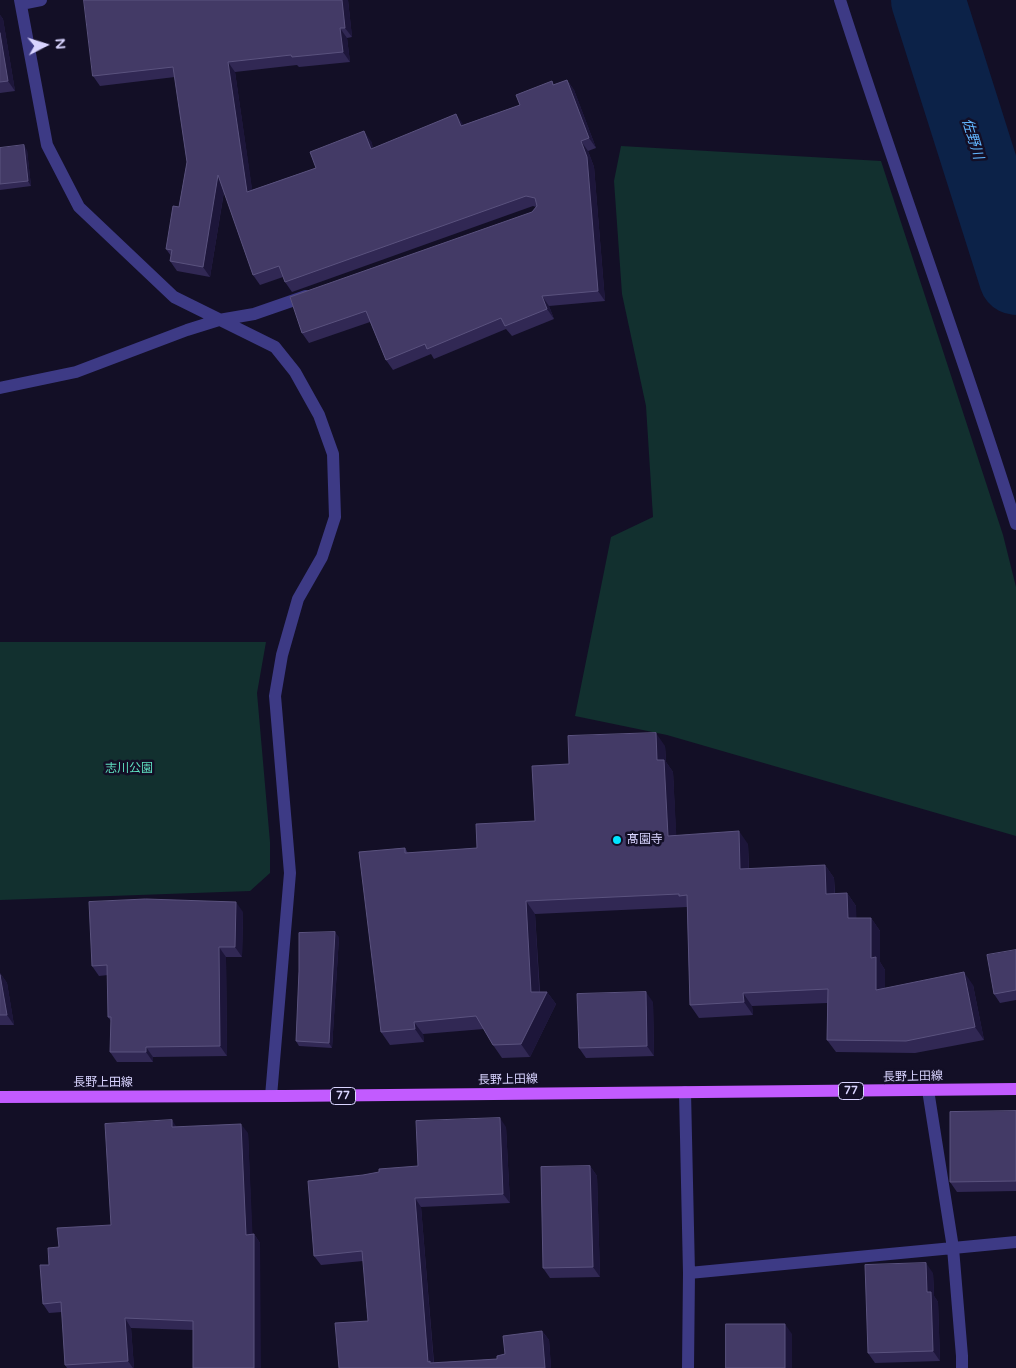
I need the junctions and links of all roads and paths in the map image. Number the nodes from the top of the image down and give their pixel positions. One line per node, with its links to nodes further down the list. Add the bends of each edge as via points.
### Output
1 (41, 0): 3 (street)
2 (840, 0): 7 (street)
3 (20, 2): 5 (street, via 47,145 79,207 174,296)
4 (320, 291): 5 (street, via 254,314)
5 (219, 320): 6 (street, via 76,372); 11 (street, via 280,353 320,415 333,454 334,517 322,557 298,599 282,655 275,696 290,873)
6 (0, 388)
7 (1016, 524)
8 (1016, 1089): 9 (main road, 長野上田線 / 77)
9 (928, 1090): 10 (main road, 長野上田線 / 77); 14 (street)
10 (685, 1092): 11 (main road, 長野上田線 / 77); 15 (street)
11 (271, 1096): 12 (main road, 長野上田線 / 77)
12 (0, 1097)
13 (1016, 1242): 14 (street)
14 (953, 1248): 15 (street); 17 (street)
15 (689, 1273): 16 (street)
16 (688, 1368)
17 (962, 1368)

